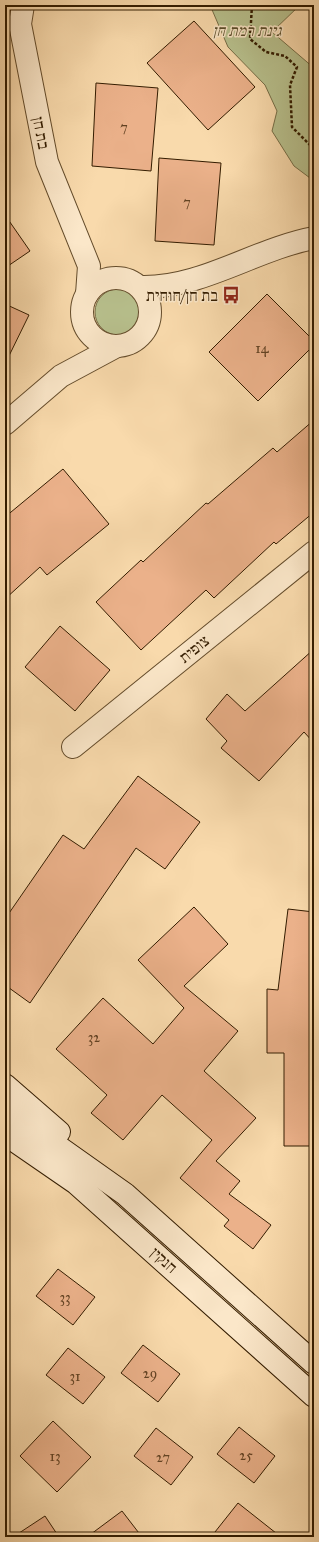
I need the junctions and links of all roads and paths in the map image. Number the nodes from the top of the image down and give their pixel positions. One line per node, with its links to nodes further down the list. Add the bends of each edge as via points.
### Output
1 (23, 5): 5 (street, בת חן, via 20,24 47,162)
2 (252, 5): 3 (path, via 250,39 266,52 285,56 297,67 290,85 292,127)
3 (314, 149)
4 (314, 238): 7 (street, via 292,242)
5 (86, 256): 6 (street, בת חן); 9 (street, בת חן, via 90,275)
6 (118, 278): 8 (street); 9 (street, via 106,279 95,285)
7 (192, 280): 8 (street, via 169,286); 10 (street)
8 (140, 287): 10 (street, via 151,308)
9 (87, 294): 11 (street, via 82,305)
10 (150, 320): 12 (street, via 137,340 127,346)
11 (85, 328): 12 (street, via 93,338); 13 (street, via 76,354)
12 (114, 347): 13 (street)
13 (61, 376): 14 (street)
14 (5, 424)
15 (314, 552): 16 (street, צופית)
16 (73, 747)
17 (5, 1085): 21 (street)
18 (5, 1109): 21 (street, חנקין)
19 (5, 1134): 22 (street, חנקין, via 76,1183)
20 (5, 1152): 22 (street, via 72,1189)
21 (125, 1194): 23 (street, חנקין)
22 (121, 1222): 24 (street, חנקין)
23 (314, 1363)
24 (314, 1396)

